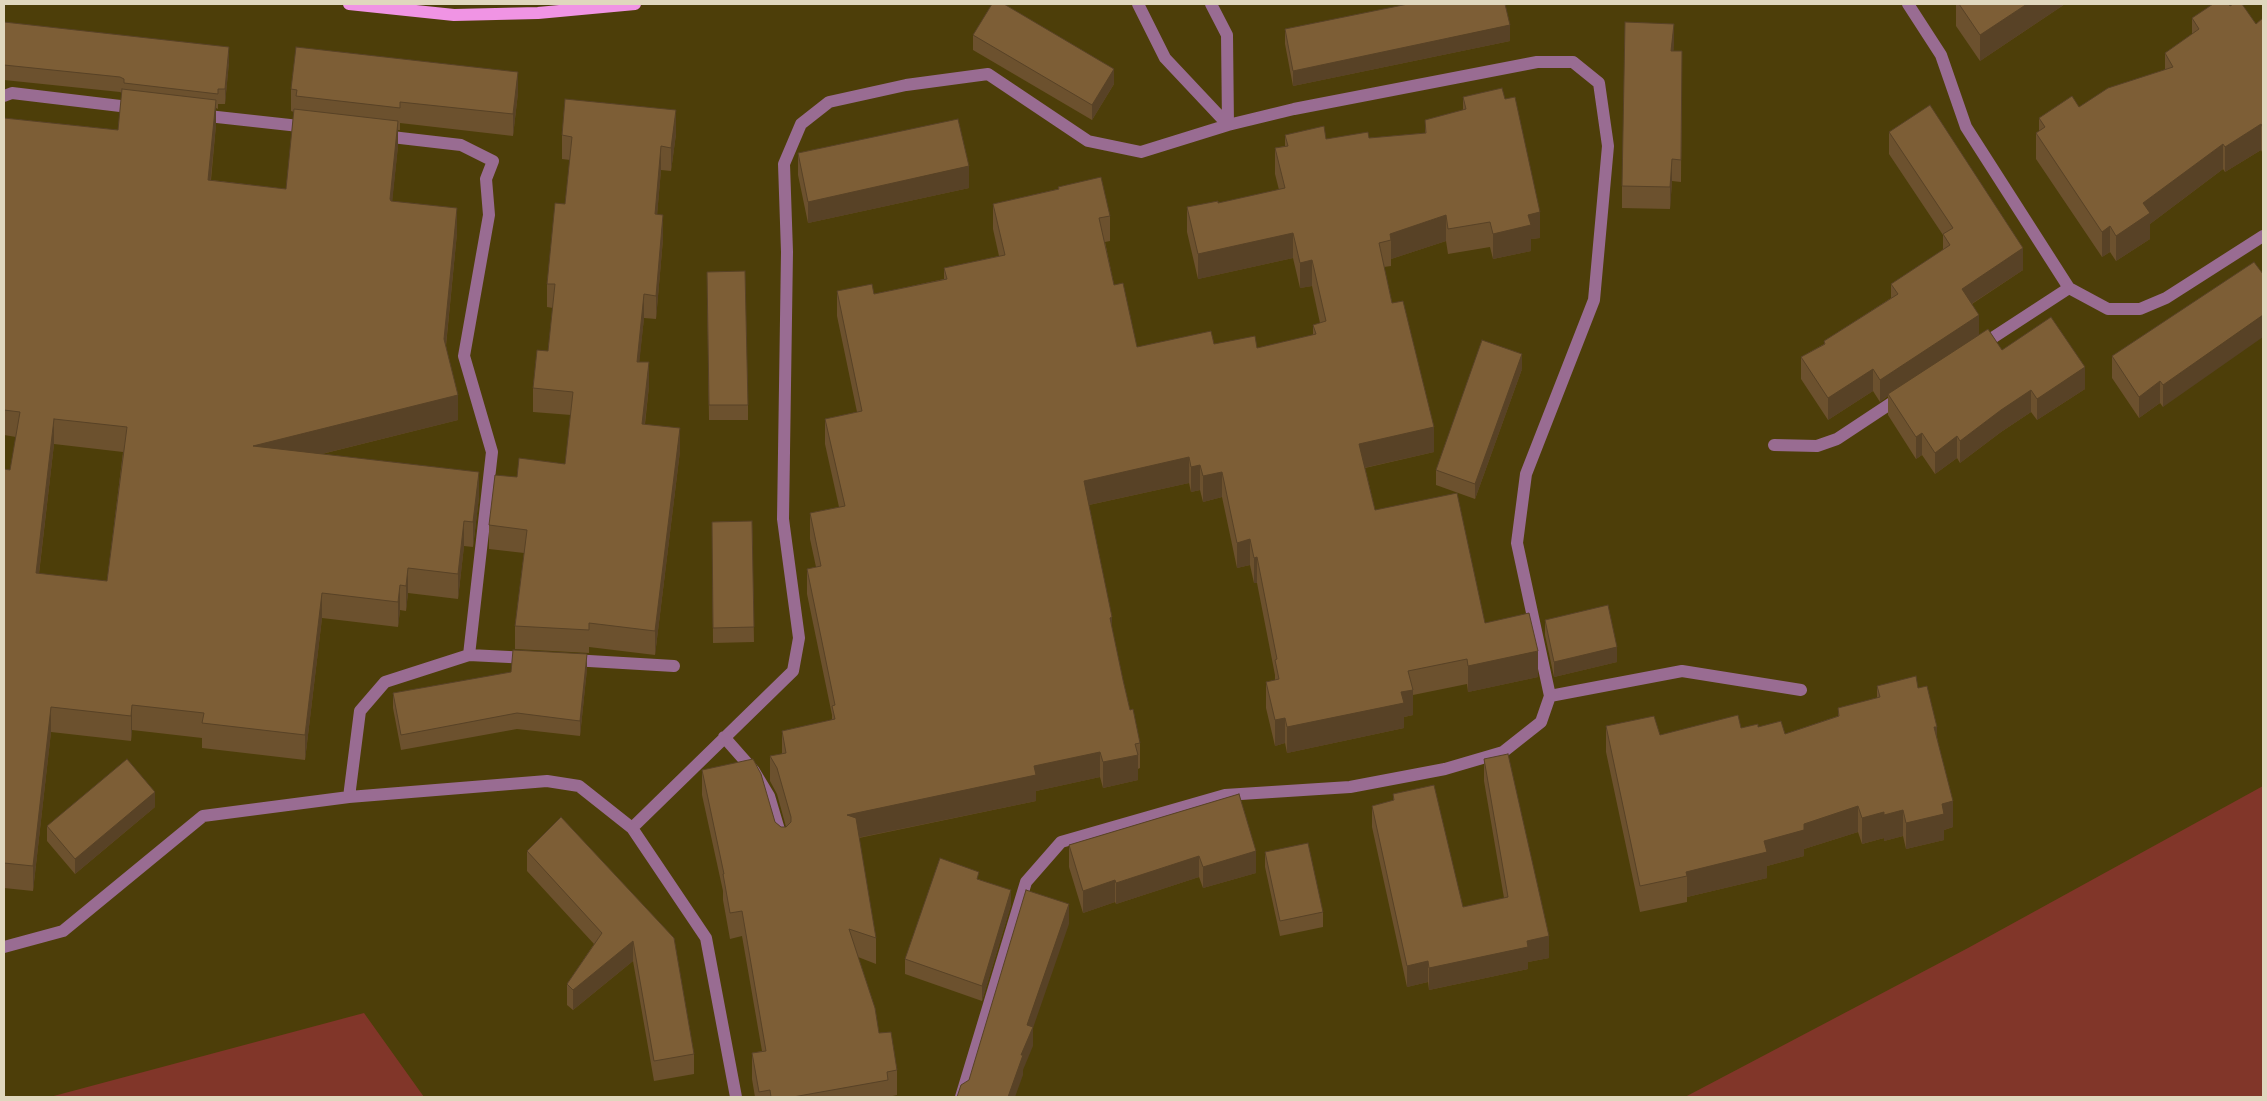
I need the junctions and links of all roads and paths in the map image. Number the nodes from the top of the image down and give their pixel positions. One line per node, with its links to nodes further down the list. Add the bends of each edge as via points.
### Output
1 (349, 4): 2 (main road, via 454,15 538,13)
2 (634, 4)
3 (1138, 4): 9 (lane, via 1165,58)
4 (1211, 4): 9 (lane, via 1227,35)
5 (1908, 4): 13 (lane, via 1941,55 1966,127)
6 (4, 96): 7 (lane, via 12,94)
7 (149, 109)
8 (188, 114): 10 (lane)
9 (1228, 125): 22 (lane, via 1537,62 1573,62 1599,83 1608,146 1594,300 1526,474 1517,543); 23 (lane, via 1141,152 1088,140 988,74 906,85 829,102 801,124 784,164 787,252 783,519 799,638 793,671)
10 (325, 129)
11 (374, 134): 17 (lane, via 461,144 493,161 486,179 489,215 464,356 492,452)
12 (2263, 236): 13 (lane, via 2166,298 2140,309 2108,308)
13 (2069, 288): 14 (lane)
14 (1969, 352)
15 (1911, 390): 16 (lane, via 1837,439 1817,446)
16 (1774, 445)
17 (469, 655): 18 (lane); 24 (lane, via 385,682 360,711)
18 (537, 658)
19 (557, 660): 20 (lane)
20 (674, 666)
21 (1801, 690): 22 (lane, via 1682,671)
22 (1550, 696): 29 (lane, via 1541,722 1503,752 1445,768 1350,787 1225,795 1061,842 1026,882)
23 (724, 737): 25 (lane); 26 (lane, via 754,771 769,796)
24 (349, 797): 25 (lane, via 547,781 579,786); 27 (lane, via 203,816 63,931)
25 (632, 828): 28 (lane, via 706,938)
26 (783, 845)
27 (4, 947)
28 (736, 1097)
29 (961, 1097)

